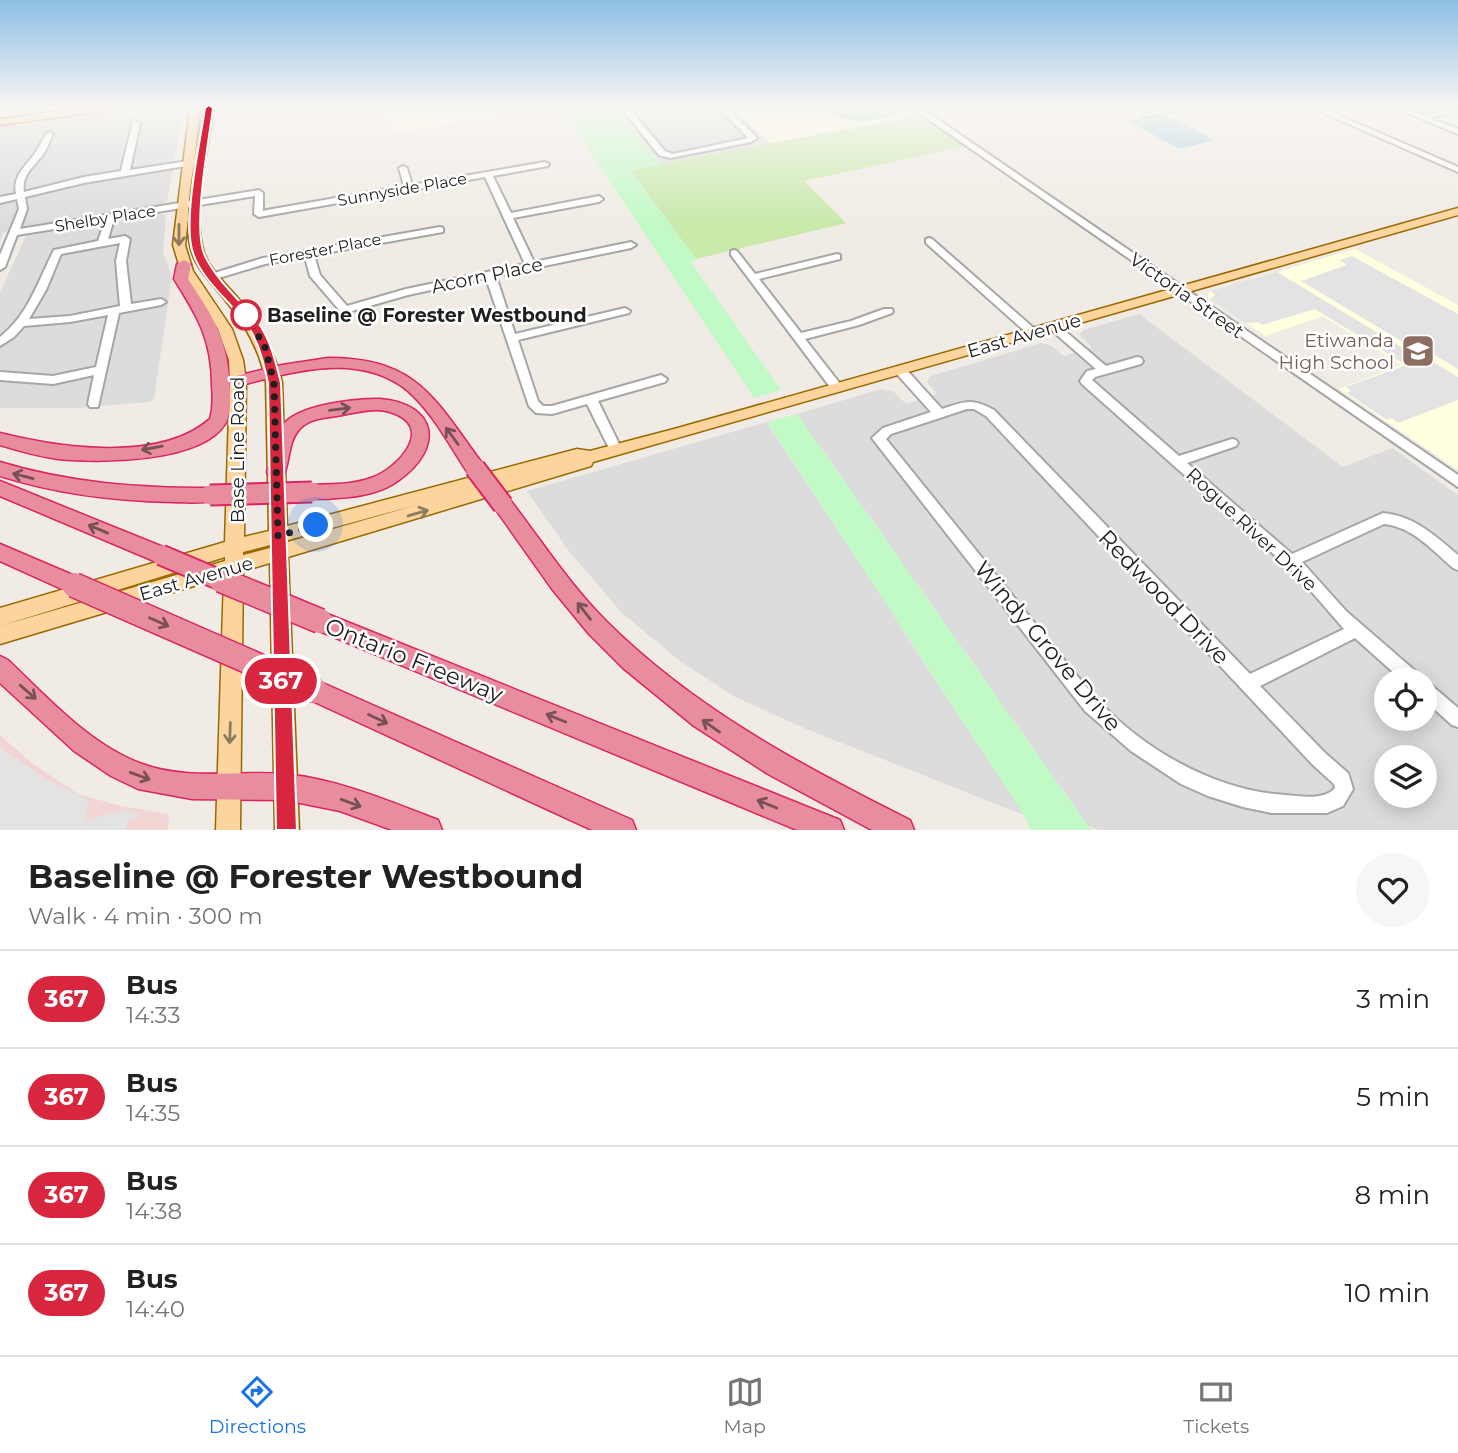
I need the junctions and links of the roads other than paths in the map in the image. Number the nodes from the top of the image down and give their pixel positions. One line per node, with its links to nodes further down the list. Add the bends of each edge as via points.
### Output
1 (43, 147): 17 (street, via 21,177)
2 (131, 147): 13 (street)
3 (190, 147): 9 (main road, Base Line Road)
4 (204, 147): 20 (main road, Base Line Road)
5 (659, 147): 6 (street, via 666,155)
6 (716, 147)
7 (972, 147): 39 (street, Victoria Street)
8 (1405, 147): 12 (street)
9 (188, 163): 13 (street); 21 (main road, Base Line Road)
10 (544, 164): 14 (street, Sunnyside Place)
11 (403, 168): 15 (street)
12 (1458, 170)
13 (125, 173): 17 (street)
14 (488, 174): 15 (street, Sunnyside Place); 23 (street)
15 (408, 188): 16 (street, Sunnyside Place, via 259,214)
16 (259, 193): 20 (street, Shelby Place)
17 (21, 195): 19 (street); 26 (street, via 23,209)
18 (599, 199): 23 (street)
19 (0, 200)
20 (197, 204): 21 (street, Shelby Place); 37 (main road, Base Line Road, via 198,254)
21 (182, 206): 24 (street, Shelby Place); 33 (main road, Base Line Road, one-way to 33, via 178,237)
22 (1456, 213): 39 (main road, East Avenue)
23 (509, 216): 34 (street)
24 (110, 218): 26 (street, Shelby Place); 28 (street)
25 (440, 230): 30 (street, Forester Place)
26 (14, 233): 35 (street)
27 (929, 241): 45 (street, Rogue River Drive)
28 (102, 244): 41 (street, via 125,239); 44 (street, via 57,252 46,282)
29 (631, 244): 34 (street, Acorn Place)
30 (307, 252): 36 (street, Acorn Place, via 315,276 345,310); 37 (street, Forester Place)
31 (734, 253): 38 (street)
32 (837, 257): 38 (street)
33 (184, 264): 56 (main road, Base Line Road, via 221,319 236,360); 61 (highway, one-way to 61, via 181,279 204,311 219,344 221,412 215,425 181,442 116,453 59,453)
34 (531, 266): 36 (street, Acorn Place)
35 (0, 267)
36 (490, 274): 47 (street)
37 (212, 277): 51 (main road, Base Line Road, via 257,330)
38 (754, 277): 46 (street)
39 (1180, 290): 45 (main road, East Avenue); 67 (street, Victoria Street)
40 (161, 302): 41 (street)
41 (120, 310): 44 (street); 50 (street)
42 (625, 311): 47 (street)
43 (888, 311): 46 (street)
44 (21, 323): 48 (street)
45 (1045, 330): 52 (main road, East Avenue); 53 (street, Rogue River Drive)
46 (798, 337): 57 (street)
47 (512, 338): 58 (street, via 533,403 540,411)
48 (0, 343)
49 (1137, 361): 53 (street)
50 (101, 370): 54 (street, via 53,380); 59 (street)
51 (272, 371): 56 (highway); 66 (main road, Base Line Road); 90 (highway, one-way to 51, bridge, via 754,753 669,695 594,625 415,389 391,373 344,363)
52 (896, 371): 57 (main road, East Avenue); 60 (street)
53 (1096, 374): 64 (street, Rogue River Drive)
54 (0, 376)
55 (661, 379): 58 (street)
56 (238, 381): 72 (main road, Base Line Road)
57 (837, 388): 63 (main road, East Avenue)
58 (590, 398): 63 (street)
59 (94, 404)
60 (936, 416): 79 (street, Redwood Drive, via 976,405 990,413); 84 (street, Windy Grove Drive, via 880,434 881,443 1091,705 1121,735 1153,759 1240,799 1329,805)
61 (0, 439)
62 (1232, 443): 64 (street)
63 (615, 450): 70 (main road, East Avenue, via 590,457 582,465)
64 (1177, 461): 73 (street, Rogue River Drive)
65 (0, 469): 66 (highway, one-way to 65, bridge, via 288,431 309,415 382,405 398,407 420,425 414,456 401,470 366,487 210,495 97,490)
66 (276, 472): 70 (main road, Base Line Road)
67 (1458, 482)
68 (0, 488): 89 (highway, Ontario Freeway, one-way to 68, bridge)
69 (1400, 520): 73 (street, via 1383,518); 74 (street)
70 (278, 544): 72 (main road, East Avenue); 83 (main road, Base Line Road)
71 (0, 552): 88 (highway, one-way to 88, bridge)
72 (236, 556): 75 (main road, East Avenue); 82 (main road, Base Line Road, one-way to 82)
73 (1291, 561): 76 (street, Rogue River Drive)
74 (1458, 564)
75 (3, 628)
76 (1357, 630): 77 (street, Rogue River Drive); 79 (street)
77 (1400, 668)
78 (1, 669): 82 (highway, one-way to 82, via 82,742 117,766 162,783 208,788)
79 (1247, 684): 84 (street, Redwood Drive, via 1342,779)
80 (1437, 700): 81 (street)
81 (1458, 719)
82 (229, 785): 83 (highway); 85 (main road, Base Line Road)
83 (285, 787): 86 (main road, Base Line Road); 87 (highway, one-way to 87, via 325,793)
84 (1342, 794)
85 (228, 830)
86 (287, 830)
87 (428, 830)
88 (621, 830)
89 (830, 830)
90 (900, 830)

